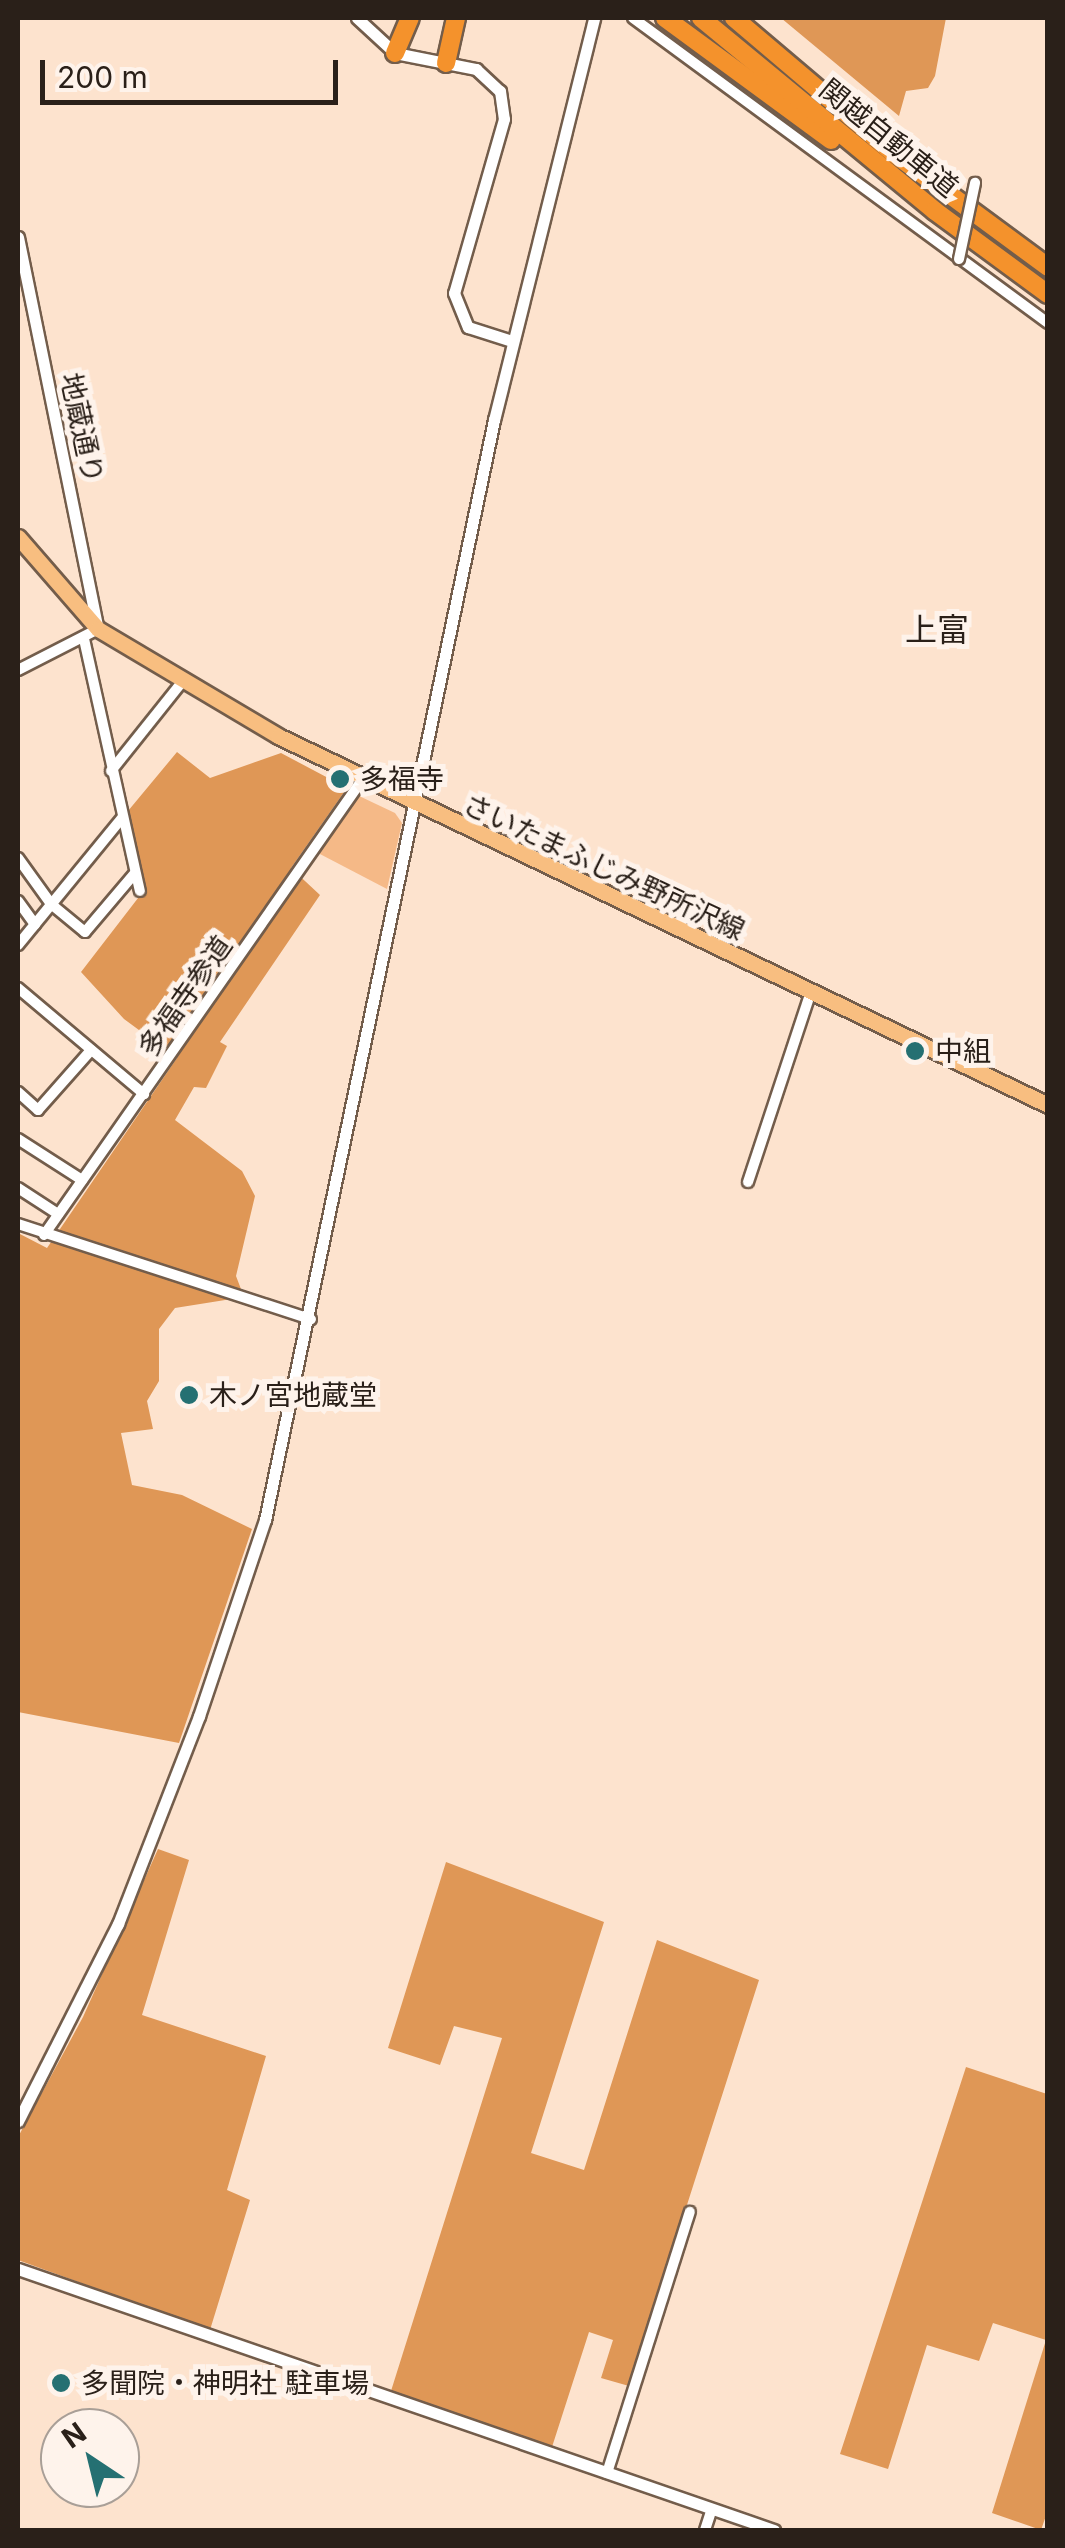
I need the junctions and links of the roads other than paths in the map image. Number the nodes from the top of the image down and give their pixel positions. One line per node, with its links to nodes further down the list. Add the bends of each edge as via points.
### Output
1 (358, 18): 9 (street)
2 (410, 18): 9 (highway)
3 (456, 18): 10 (highway)
4 (594, 18): 18 (street)
5 (632, 18): 14 (street)
6 (665, 18): 12 (highway)
7 (701, 18): 12 (highway, 関越自動車道)
8 (734, 18): 15 (highway, 関越自動車道, via 892,152)
9 (395, 53): 10 (street)
10 (446, 63): 18 (street, via 489,77 504,106 456,275 456,310 468,327)
11 (975, 183): 14 (street, bridge)
12 (935, 211): 16 (highway, 関越自動車道)
13 (18, 237): 20 (street, 地蔵通り)
14 (959, 259): 17 (street)
15 (1048, 268)
16 (1048, 294)
17 (1048, 324)
18 (512, 341): 25 (street)
19 (18, 537): 20 (main road, さいたまふじみ野所沢線)
20 (91, 634): 21 (street); 22 (main road, さいたまふじみ野所沢線); 23 (street)
21 (18, 670)
22 (182, 682): 23 (street); 24 (main road, さいたまふじみ野所沢線)
23 (110, 770): 26 (street)
24 (362, 780): 25 (main road, さいたまふじみ野所沢線); 38 (street, 多福寺参道)
25 (418, 807): 35 (main road, さいたまふじみ野所沢線); 47 (street)
26 (122, 818): 28 (street); 31 (street)
27 (18, 858): 31 (street)
28 (135, 872): 29 (street); 31 (street, via 85,932)
29 (140, 891)
30 (18, 901): 32 (street)
31 (51, 904): 32 (street)
32 (35, 924): 33 (street)
33 (18, 946)
34 (18, 988): 36 (street)
35 (810, 994): 39 (main road, さいたまふじみ野所沢線); 42 (street)
36 (91, 1050): 37 (street, via 38,1110); 38 (street)
37 (18, 1092)
38 (144, 1094): 41 (street, 多福寺参道)
39 (1048, 1105)
40 (18, 1140): 41 (street)
41 (82, 1180): 44 (street, 多福寺参道)
42 (748, 1182)
43 (18, 1188): 44 (street)
44 (58, 1214): 46 (street, 多福寺参道)
45 (18, 1224): 46 (street)
46 (44, 1236): 47 (street)
47 (311, 1319): 48 (street, via 265,1520 200,1716 102,1960)
48 (18, 2121)
49 (690, 2212): 51 (street)
50 (18, 2269): 51 (street)
51 (607, 2473): 52 (street)
52 (712, 2509): 53 (street); 54 (street)
53 (704, 2530)
54 (774, 2530)

